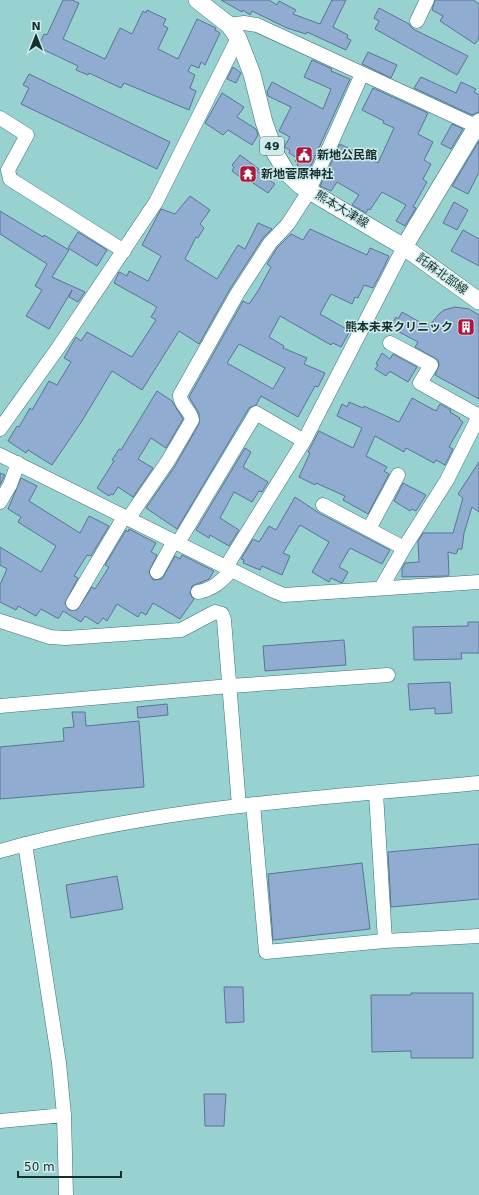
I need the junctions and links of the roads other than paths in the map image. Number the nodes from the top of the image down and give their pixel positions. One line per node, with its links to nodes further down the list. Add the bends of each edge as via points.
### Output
1 (196, 0): 4 (main road)
2 (427, 0): 3 (street)
3 (417, 20)
4 (233, 32): 5 (street, via 244,23 257,25); 8 (main road, 熊本大津線 / 49, via 252,74 275,154 287,173); 10 (street, via 156,202)
5 (362, 74): 7 (street); 8 (street)
6 (0, 118): 10 (street, via 27,135 8,170 10,179)
7 (478, 124): 9 (main road)
8 (308, 190): 9 (main road, 熊本大津線 / 49); 21 (street, via 288,224 270,243 237,294 186,382 180,401 192,415 192,420 168,460)
9 (404, 247): 11 (main road, 託麻北部線); 15 (street)
10 (124, 251): 14 (street)
11 (479, 301)
12 (390, 343): 13 (street, via 431,365 420,384)
13 (479, 416): 24 (street, via 447,480)
14 (0, 430)
15 (304, 441): 23 (street, via 256,413); 25 (street)
16 (0, 455): 17 (street)
17 (18, 463): 19 (street); 21 (street)
18 (398, 475): 22 (street)
19 (0, 502)
20 (323, 505): 22 (street)
21 (126, 518): 23 (street); 30 (street)
22 (369, 529): 24 (street)
23 (176, 542): 25 (street); 26 (street)
24 (404, 548): 28 (street)
25 (229, 569): 28 (street, via 284,595); 29 (street, via 217,585)
26 (157, 572)
27 (479, 582): 28 (street)
28 (381, 588)
29 (198, 592)
30 (73, 603)
31 (0, 621): 33 (street, via 50,637 66,638 181,630 215,612 222,614 224,620)
32 (388, 675): 33 (street)
33 (230, 686): 34 (street); 38 (street)
34 (0, 706)
35 (479, 783): 36 (street)
36 (376, 792): 37 (street); 42 (street)
37 (253, 804): 38 (street); 42 (street, via 266,952)
38 (239, 806): 39 (street, via 125,823)
39 (25, 844): 40 (street); 43 (street, via 59,1063)
40 (0, 852)
41 (479, 936): 42 (street)
42 (385, 941)
43 (64, 1115): 44 (street); 45 (street)
44 (0, 1121)
45 (66, 1195)

